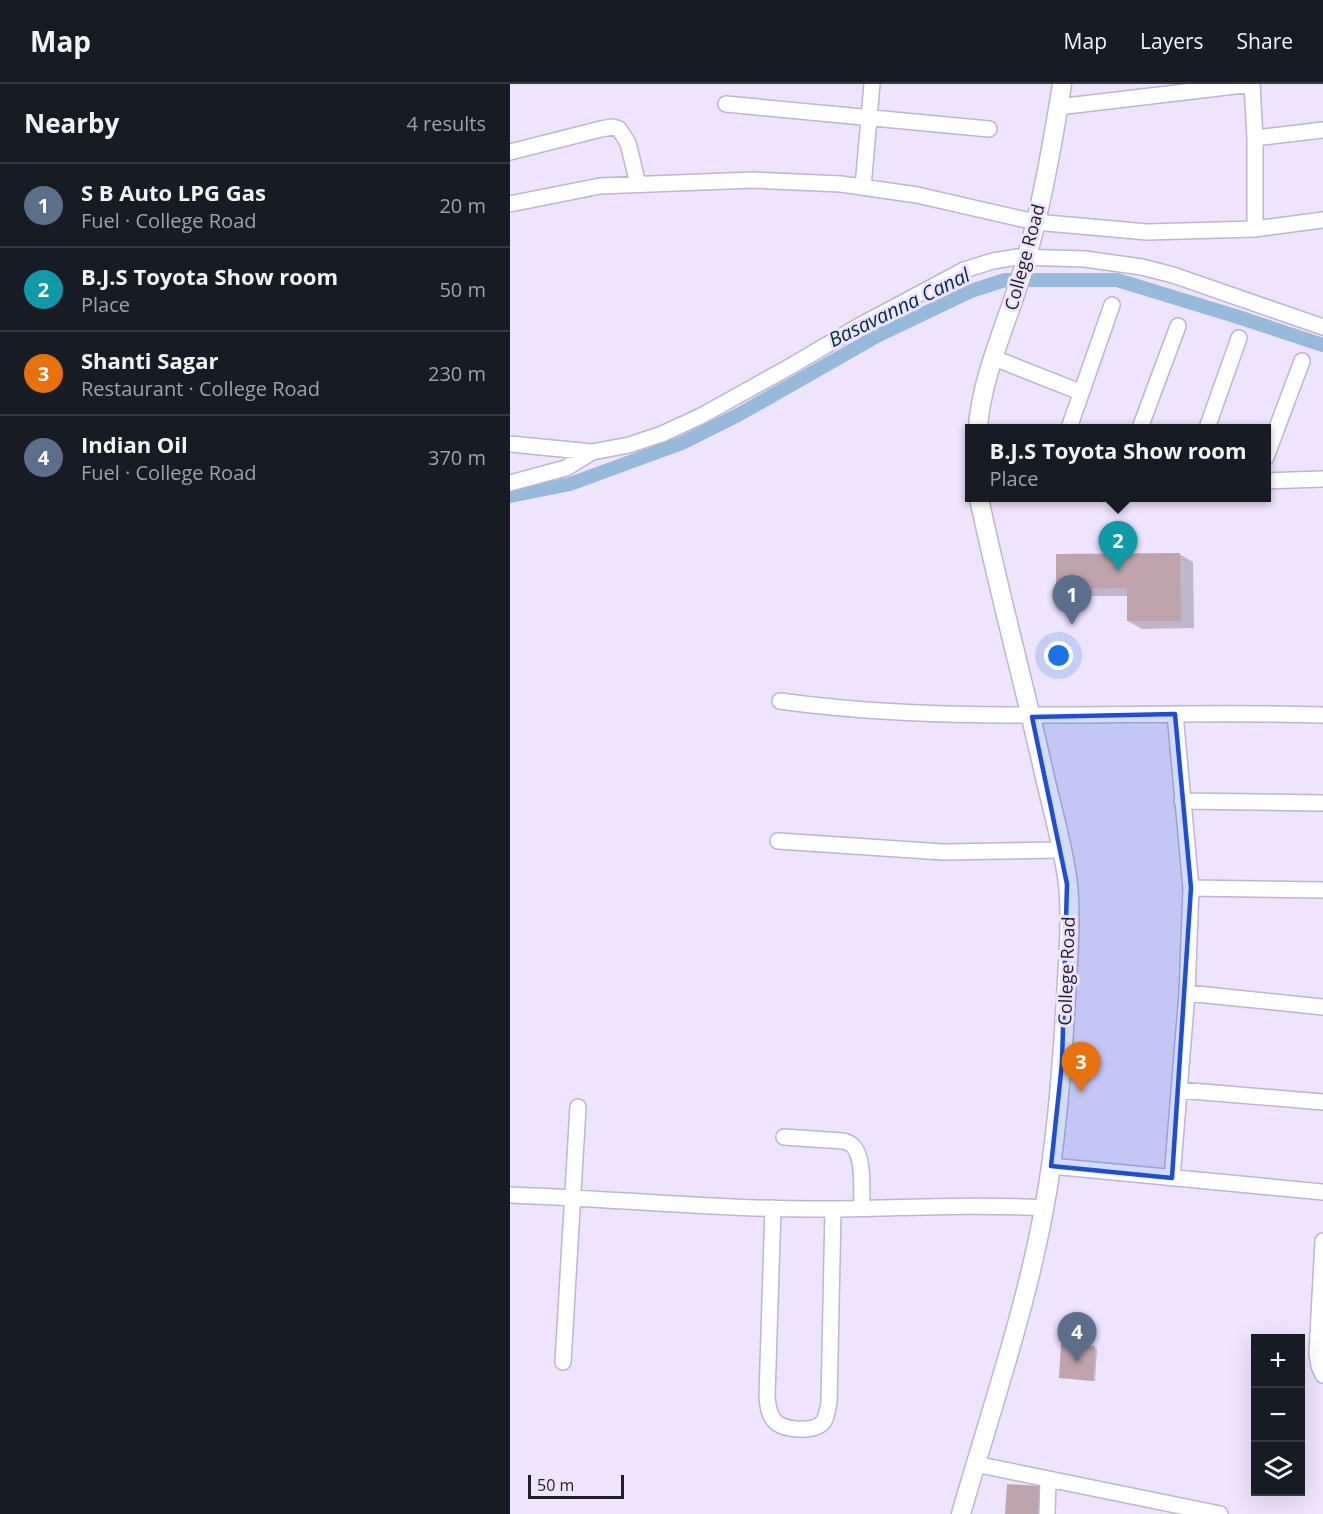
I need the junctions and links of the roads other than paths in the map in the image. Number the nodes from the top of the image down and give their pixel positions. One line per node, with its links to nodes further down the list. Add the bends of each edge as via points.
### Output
1 (872, 84): 6 (street)
2 (1062, 84): 5 (main road, College Road)
3 (1252, 84): 5 (street); 9 (street)
4 (726, 104): 6 (street)
5 (1058, 107): 15 (main road, College Road)
6 (870, 118): 7 (street); 12 (street)
7 (989, 129)
8 (1323, 130): 9 (street)
9 (1255, 138): 16 (street)
10 (510, 152): 11 (street, via 612,127 619,129 628,144)
11 (638, 184): 12 (street, via 753,180); 13 (street, via 600,186)
12 (863, 187): 15 (street)
13 (510, 204)
14 (1323, 220): 16 (street)
15 (1035, 222): 16 (street, via 1147,232); 17 (main road, College Road)
16 (1255, 229)
17 (1025, 264): 20 (street, via 1085,259 1142,267); 22 (main road, College Road); 31 (street, via 993,261 964,270 701,416 629,445)
18 (1112, 305): 24 (street)
19 (1178, 326): 27 (street)
20 (1323, 327)
21 (1239, 338): 28 (street)
22 (994, 358): 24 (street); 25 (main road, College Road)
23 (1302, 361): 30 (street)
24 (1080, 392): 26 (street)
25 (979, 424)
26 (1070, 424)
27 (1142, 424)
28 (1209, 424)
29 (510, 444): 31 (street)
30 (1271, 444)
31 (592, 452): 34 (street, via 566,468)
32 (1323, 479): 33 (street)
33 (1271, 481)
34 (510, 483)
35 (980, 502): 39 (main road, College Road)
36 (780, 701): 39 (street, via 890,712)
37 (1175, 714): 38 (street); 39 (street); 40 (street)
38 (1323, 715)
39 (1032, 717): 43 (main road, College Road)
40 (1182, 801): 41 (street); 44 (street)
41 (1323, 803)
42 (778, 841): 43 (street, via 943,852)
43 (1061, 850): 52 (main road, College Road, via 1068,884 1068,960)
44 (1191, 888): 45 (street); 46 (street)
45 (1323, 890)
46 (1187, 993): 47 (street); 48 (street)
47 (1323, 1007)
48 (1179, 1090): 49 (street); 53 (street)
49 (1323, 1102)
50 (578, 1107): 56 (street)
51 (784, 1137): 58 (street, via 852,1144 861,1165)
52 (1051, 1166): 53 (street); 59 (main road, College Road)
53 (1172, 1178): 54 (street)
54 (1323, 1192)
55 (510, 1195): 56 (street)
56 (573, 1197): 57 (street); 62 (street)
57 (773, 1208): 60 (street); 60 (street, via 768,1410 780,1426 796,1429 821,1424 829,1403)
58 (862, 1208): 59 (street); 60 (street)
59 (1044, 1208): 64 (main road, College Road, via 1018,1318)
60 (833, 1209)
61 (1323, 1241): 63 (street, via 1317,1354)
62 (563, 1362)
63 (1323, 1375)
64 (975, 1464): 65 (street); 67 (main road, College Road)
65 (1048, 1479): 66 (street); 68 (street)
66 (1145, 1507): 69 (street)
67 (961, 1514)
68 (1047, 1514)
69 (1220, 1514)

